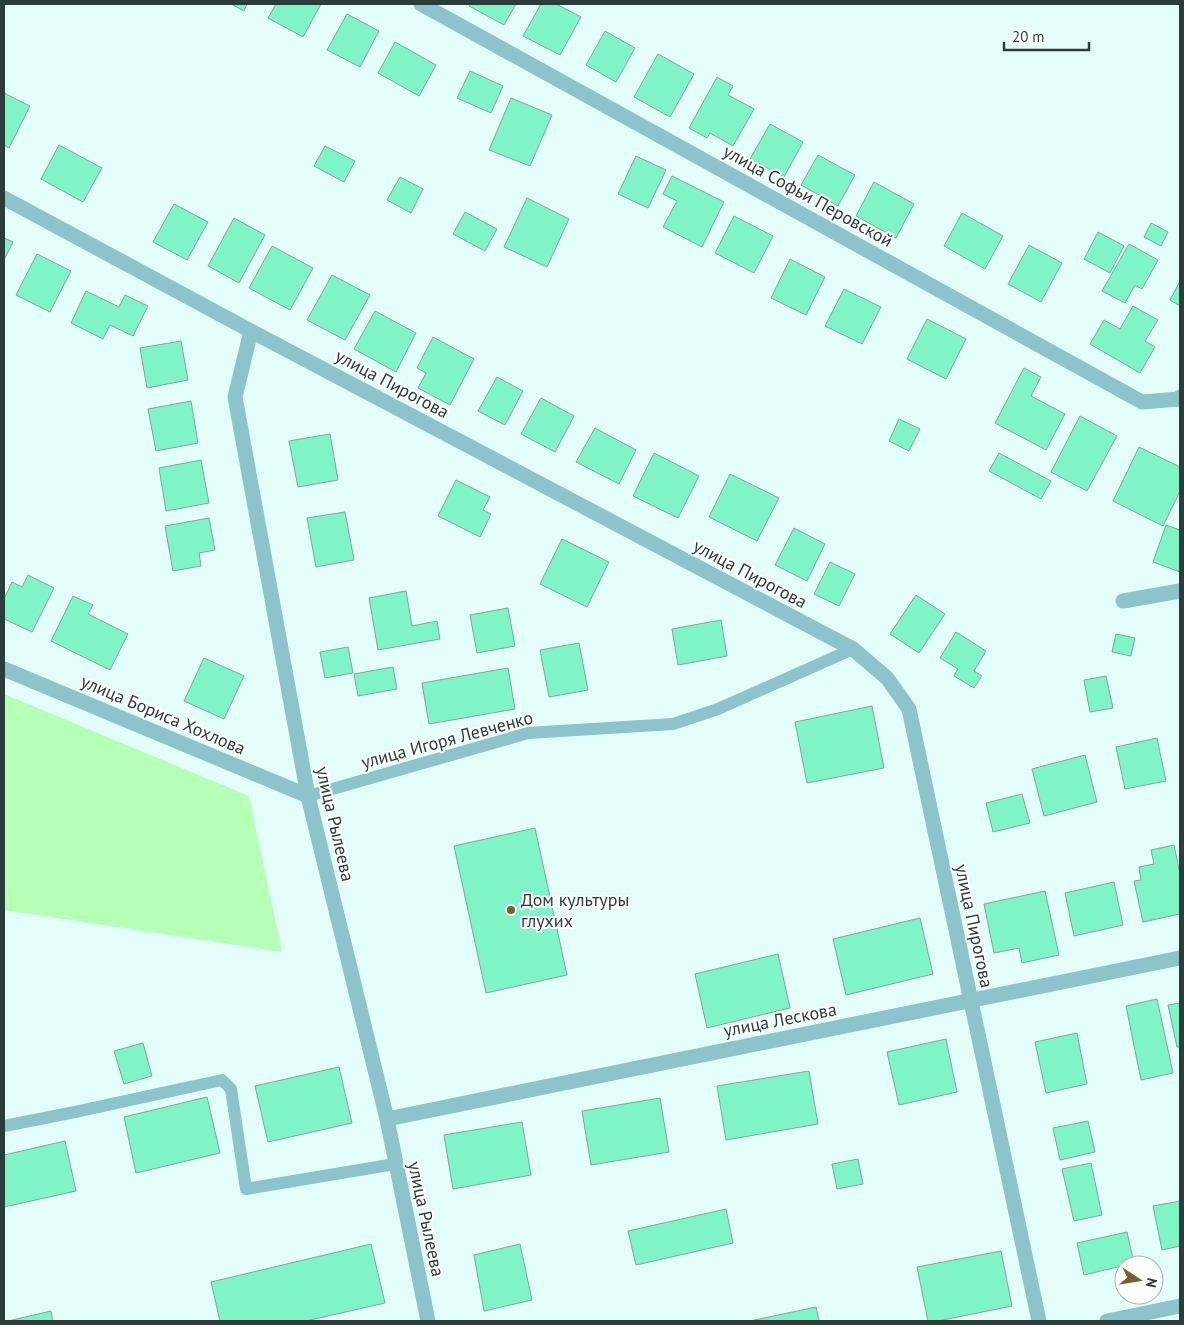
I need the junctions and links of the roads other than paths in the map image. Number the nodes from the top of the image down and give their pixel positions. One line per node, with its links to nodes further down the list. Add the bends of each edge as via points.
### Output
1 (421, 4): 4 (street, улица Софьи Перовской, via 1142,402)
2 (4, 198): 3 (street, улица Пирогова)
3 (251, 331): 7 (street, улица Пирогова); 9 (street, улица Рылеева, via 235,397)
4 (1180, 397)
5 (1180, 592): 6 (street)
6 (1123, 601)
7 (853, 649): 9 (lane, улица Игоря Левченко, via 718,709 673,724 528,733); 11 (street, улица Пирогова, via 886,678 909,709)
8 (4, 669): 9 (street, улица Бориса Хохлова)
9 (308, 796): 12 (street, улица Рылеева)
10 (1180, 958): 11 (street, улица Лескова)
11 (970, 1001): 12 (street, улица Лескова); 17 (street, улица Пирогова)
12 (386, 1119): 14 (street, улица Рылеева)
13 (4, 1126): 14 (lane, via 222,1080 230,1088 246,1189)
14 (395, 1164): 16 (street, улица Рылеева)
15 (1180, 1306): 18 (street)
16 (428, 1321)
17 (1039, 1321)
18 (1107, 1321)

